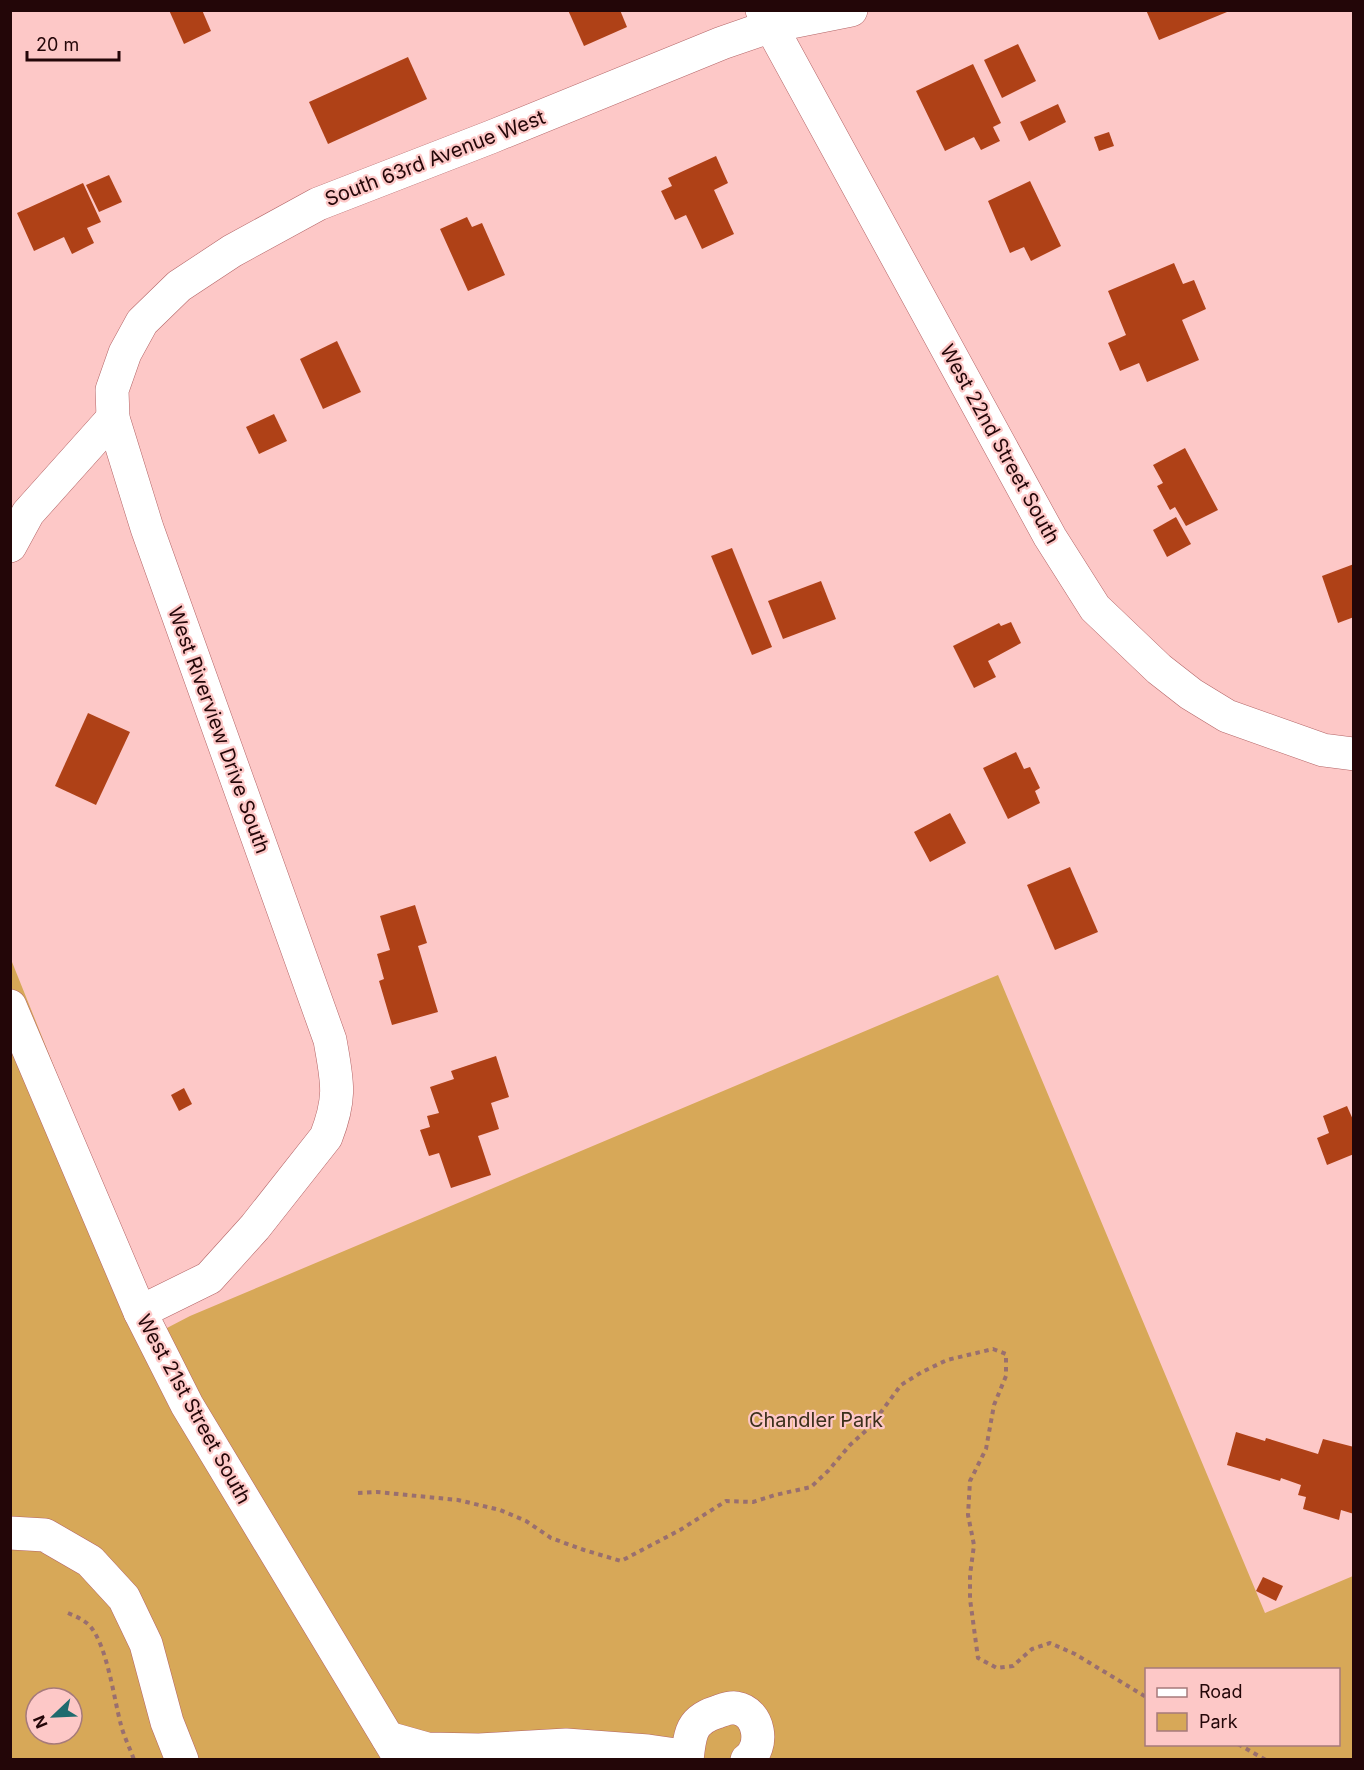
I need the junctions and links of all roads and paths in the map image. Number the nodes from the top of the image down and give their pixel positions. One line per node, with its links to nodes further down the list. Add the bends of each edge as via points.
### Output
1 (851, 10): 2 (street, South 63rd Avenue West)
2 (766, 18): 3 (street, South 63rd Avenue West, via 722,43 318,204 232,251 179,286 142,322 112,390); 5 (street, West 22nd Street South, via 1050,537 1095,608 1159,669 1227,716 1323,750)
3 (113, 418): 4 (street, via 28,513); 7 (street, West Riverview Drive South, via 147,528 330,1040 338,1088 335,1114 326,1137 255,1227 208,1278)
4 (10, 546)
5 (1353, 754)
6 (10, 1006): 7 (street, West 21st Street South)
7 (140, 1312): 13 (street, West 21st Street South, via 187,1405)
8 (358, 1493): 11 (path, via 377,1491 458,1500 500,1510 551,1538 621,1561 726,1501 753,1502 811,1487 870,1427 901,1386 947,1360 993,1349 1006,1354 1006,1376 994,1406 986,1449 970,1481 968,1515 974,1545 969,1575 978,1658 997,1668 1013,1666 1032,1650 1050,1642)
9 (10, 1533): 15 (street, via 45,1536 90,1561 124,1599 146,1644 167,1722)
10 (68, 1614): 14 (path, via 90,1626 99,1642)
11 (1145, 1695)
12 (1242, 1746): 18 (path)
13 (395, 1749): 16 (street, via 566,1745 648,1751)
14 (134, 1760)
15 (182, 1760)
16 (686, 1760): 17 (street, via 693,1731 702,1718 736,1708 746,1713 757,1728 758,1748)
17 (747, 1760)
18 (1266, 1760)

